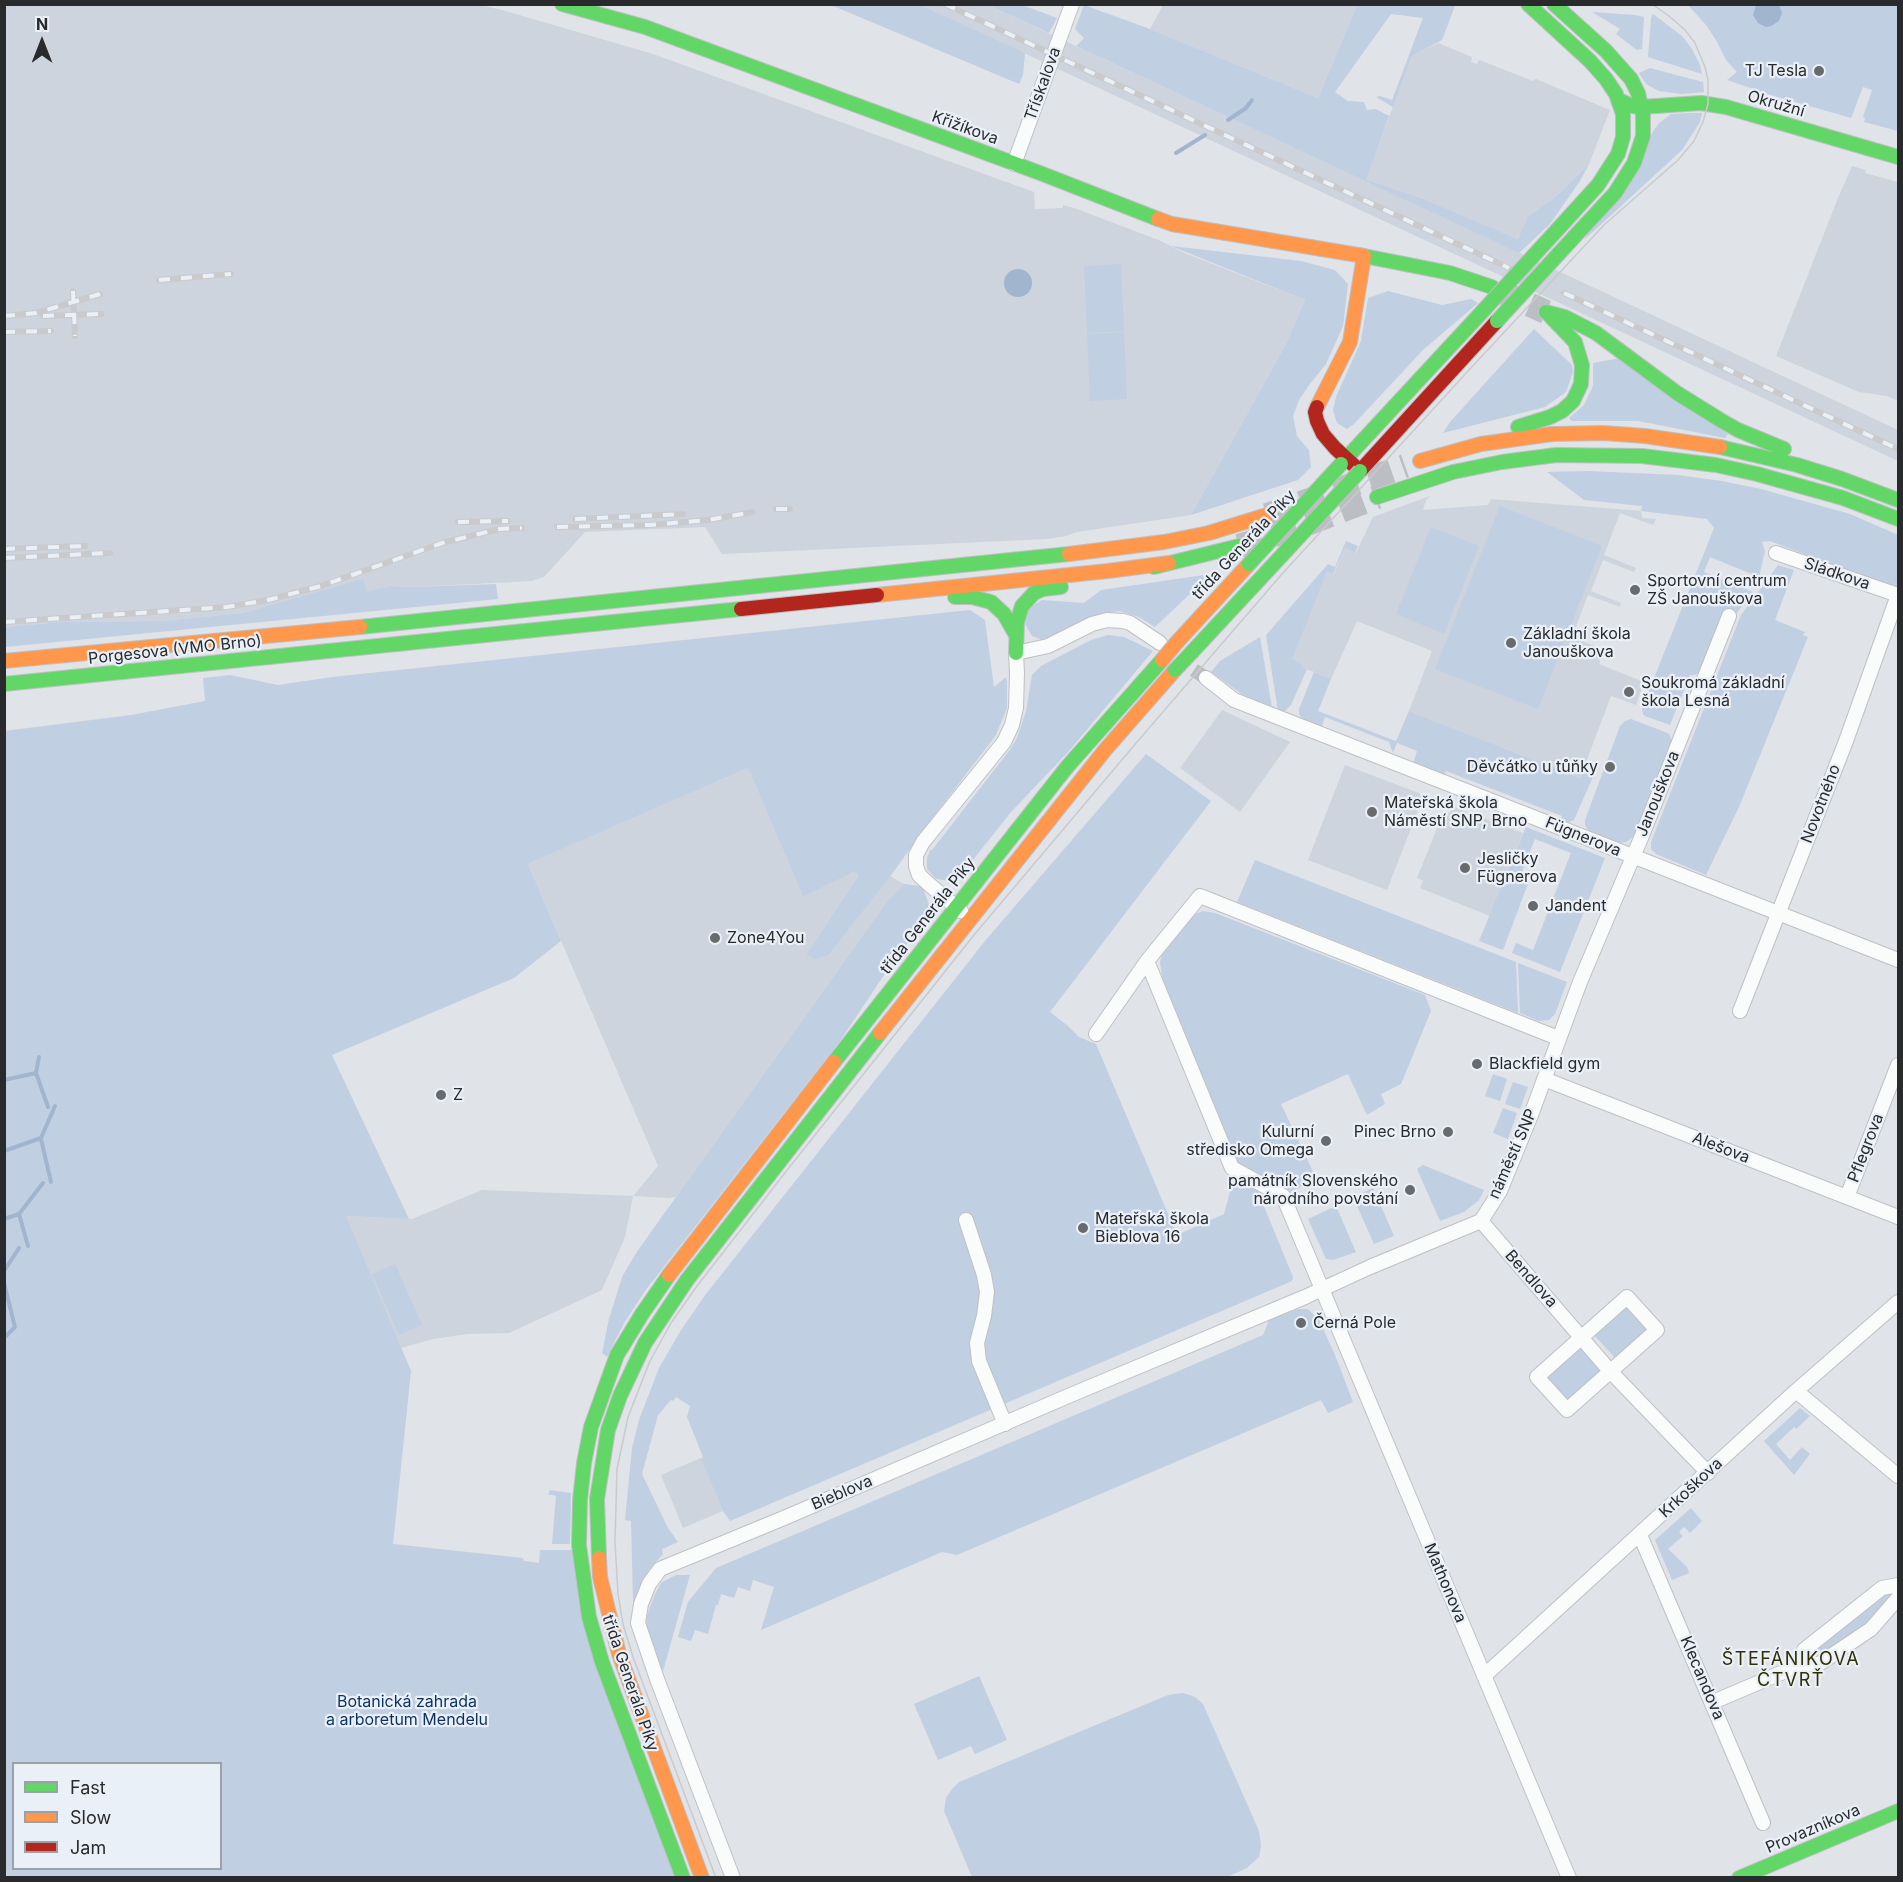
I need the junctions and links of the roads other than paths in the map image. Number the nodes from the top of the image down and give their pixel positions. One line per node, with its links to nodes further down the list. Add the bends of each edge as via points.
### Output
1 (562, 4): 13 (main road, Křižíkova, via 645,27)
2 (1072, 4): 13 (street, Třískalova)
3 (1528, 4): 6 (main road, via 1590,62)
4 (1554, 4): 5 (main road)
5 (1632, 79): 8 (main road, via 1658,95); 9 (main road)
6 (1619, 100): 9 (main road, Okružní); 10 (main road, třída Generála Píky)
7 (1681, 104): 8 (main road, Okružní); 9 (main road, Okružní); 11 (main road, via 1659,117)
8 (1701, 104): 12 (main road, Okružní, via 1743,112)
9 (1641, 107): 10 (main road); 11 (main road, třída Generála Píky)
10 (1624, 128): 17 (main road, třída Generála Píky, bridge, via 1621,146 1598,185)
11 (1643, 136): 17 (main road, třída Generála Píky, bridge, via 1639,151 1615,193 1378,451)
12 (1899, 157)
13 (1014, 164): 14 (main road, Křižíkova, via 1173,224)
14 (1364, 256): 15 (main road, Křižíkova, via 1450,273); 17 (main road, via 1350,342 1315,412 1319,428)
15 (1492, 287)
16 (1420, 461): 18 (main road); 20 (main road, via 1481,444 1552,434 1645,436 1716,446 1797,465); 20 (main road, via 1550,417 1573,401 1583,374 1580,356 1575,342 1546,312 1596,333 1677,393 1738,430 1861,478)
17 (1349, 464): 36 (main road, třída Generála Píky, bridge, via 1178,641 1067,767); 38 (main road, třída Generála Píky, bridge, via 1285,552 1105,750)
18 (1405, 466)
19 (1377, 497): 22 (main road, via 1453,472 1502,462 1556,455 1642,456 1767,476)
20 (1899, 500)
21 (1267, 515): 32 (main road, via 1197,535 1107,550)
22 (1899, 519)
23 (1239, 546): 25 (main road)
24 (1776, 553): 26 (street, Sládkova)
25 (1169, 563): 27 (main road); 29 (main road, via 1108,581 1034,593 1019,612)
26 (1898, 595): 37 (street, Novotného)
27 (851, 597): 29 (main road, via 909,602 956,597 982,599 999,608); 34 (main road, Porgesova (VMO Brno))
28 (1729, 616): 35 (street, Janouškova)
29 (1016, 635): 31 (main road)
30 (1160, 643): 31 (street, via 1130,623 1107,620 1048,646)
31 (1016, 653): 36 (street, via 1016,708 1004,742 916,855 919,874)
32 (4, 660)
33 (1197, 671): 35 (street, Fügnerova, via 1234,700)
34 (4, 684)
35 (1632, 856): 37 (street, Fügnerova); 43 (street, Janouškova)
36 (956, 908): 38 (street); 67 (main road, třída Generála Píky, via 673,1269 617,1355 591,1427 580,1500 579,1545 589,1617 616,1701)
37 (1779, 913): 39 (street, Fügnerova); 41 (street, Novotného)
38 (970, 918): 68 (main road, třída Generála Píky, via 687,1280 645,1342 608,1430 597,1499 600,1577 619,1654)
39 (1899, 960)
40 (1147, 962): 42 (street); 43 (street, via 1200,896); 50 (street, via 1232,1168 1283,1196)
41 (1740, 1011)
42 (1096, 1034)
43 (1558, 1038): 45 (street, náměstí SNP)
44 (1899, 1065): 46 (street, Pflegrova)
45 (1544, 1079): 46 (street, Alešova); 49 (street, náměstí SNP, via 1500,1191)
46 (1847, 1197): 47 (street, Alešova)
47 (1899, 1217)
48 (966, 1220): 55 (street, via 987,1292 977,1343 979,1361)
49 (1481, 1221): 50 (street); 52 (street, Bendlova)
50 (1323, 1289): 55 (street, Bieblova); 63 (street, Mathonova)
51 (1899, 1302): 54 (street, Krkoškova)
52 (1581, 1337): 53 (street, Bendlova); 53 (street, via 1537,1377 1567,1410); 53 (street, via 1627,1297 1656,1330)
53 (1610, 1371): 56 (street, Bendlova)
54 (1796, 1391): 56 (street, Krkoškova); 57 (street)
55 (1005, 1424): 59 (street, Bieblova)
56 (1708, 1473): 58 (street, Krkoškova)
57 (1899, 1476)
58 (1640, 1535): 63 (street, Krkoškova); 64 (street, Klecandova)
59 (678, 1561): 69 (street, třída Generála Píky, via 660,1569 649,1584 638,1623)
60 (1899, 1585): 62 (street, via 1882,1588 1804,1650)
61 (1899, 1598): 62 (street, via 1871,1629 1819,1664)
62 (1802, 1664): 64 (street)
63 (1484, 1676): 70 (street, Mathonova)
64 (1713, 1702): 66 (street, Klecandova)
65 (1899, 1811): 71 (main road, Provazníkova)
66 (1763, 1823)
67 (683, 1878)
68 (702, 1878)
69 (733, 1878)
70 (1569, 1878)
71 (1739, 1878)

